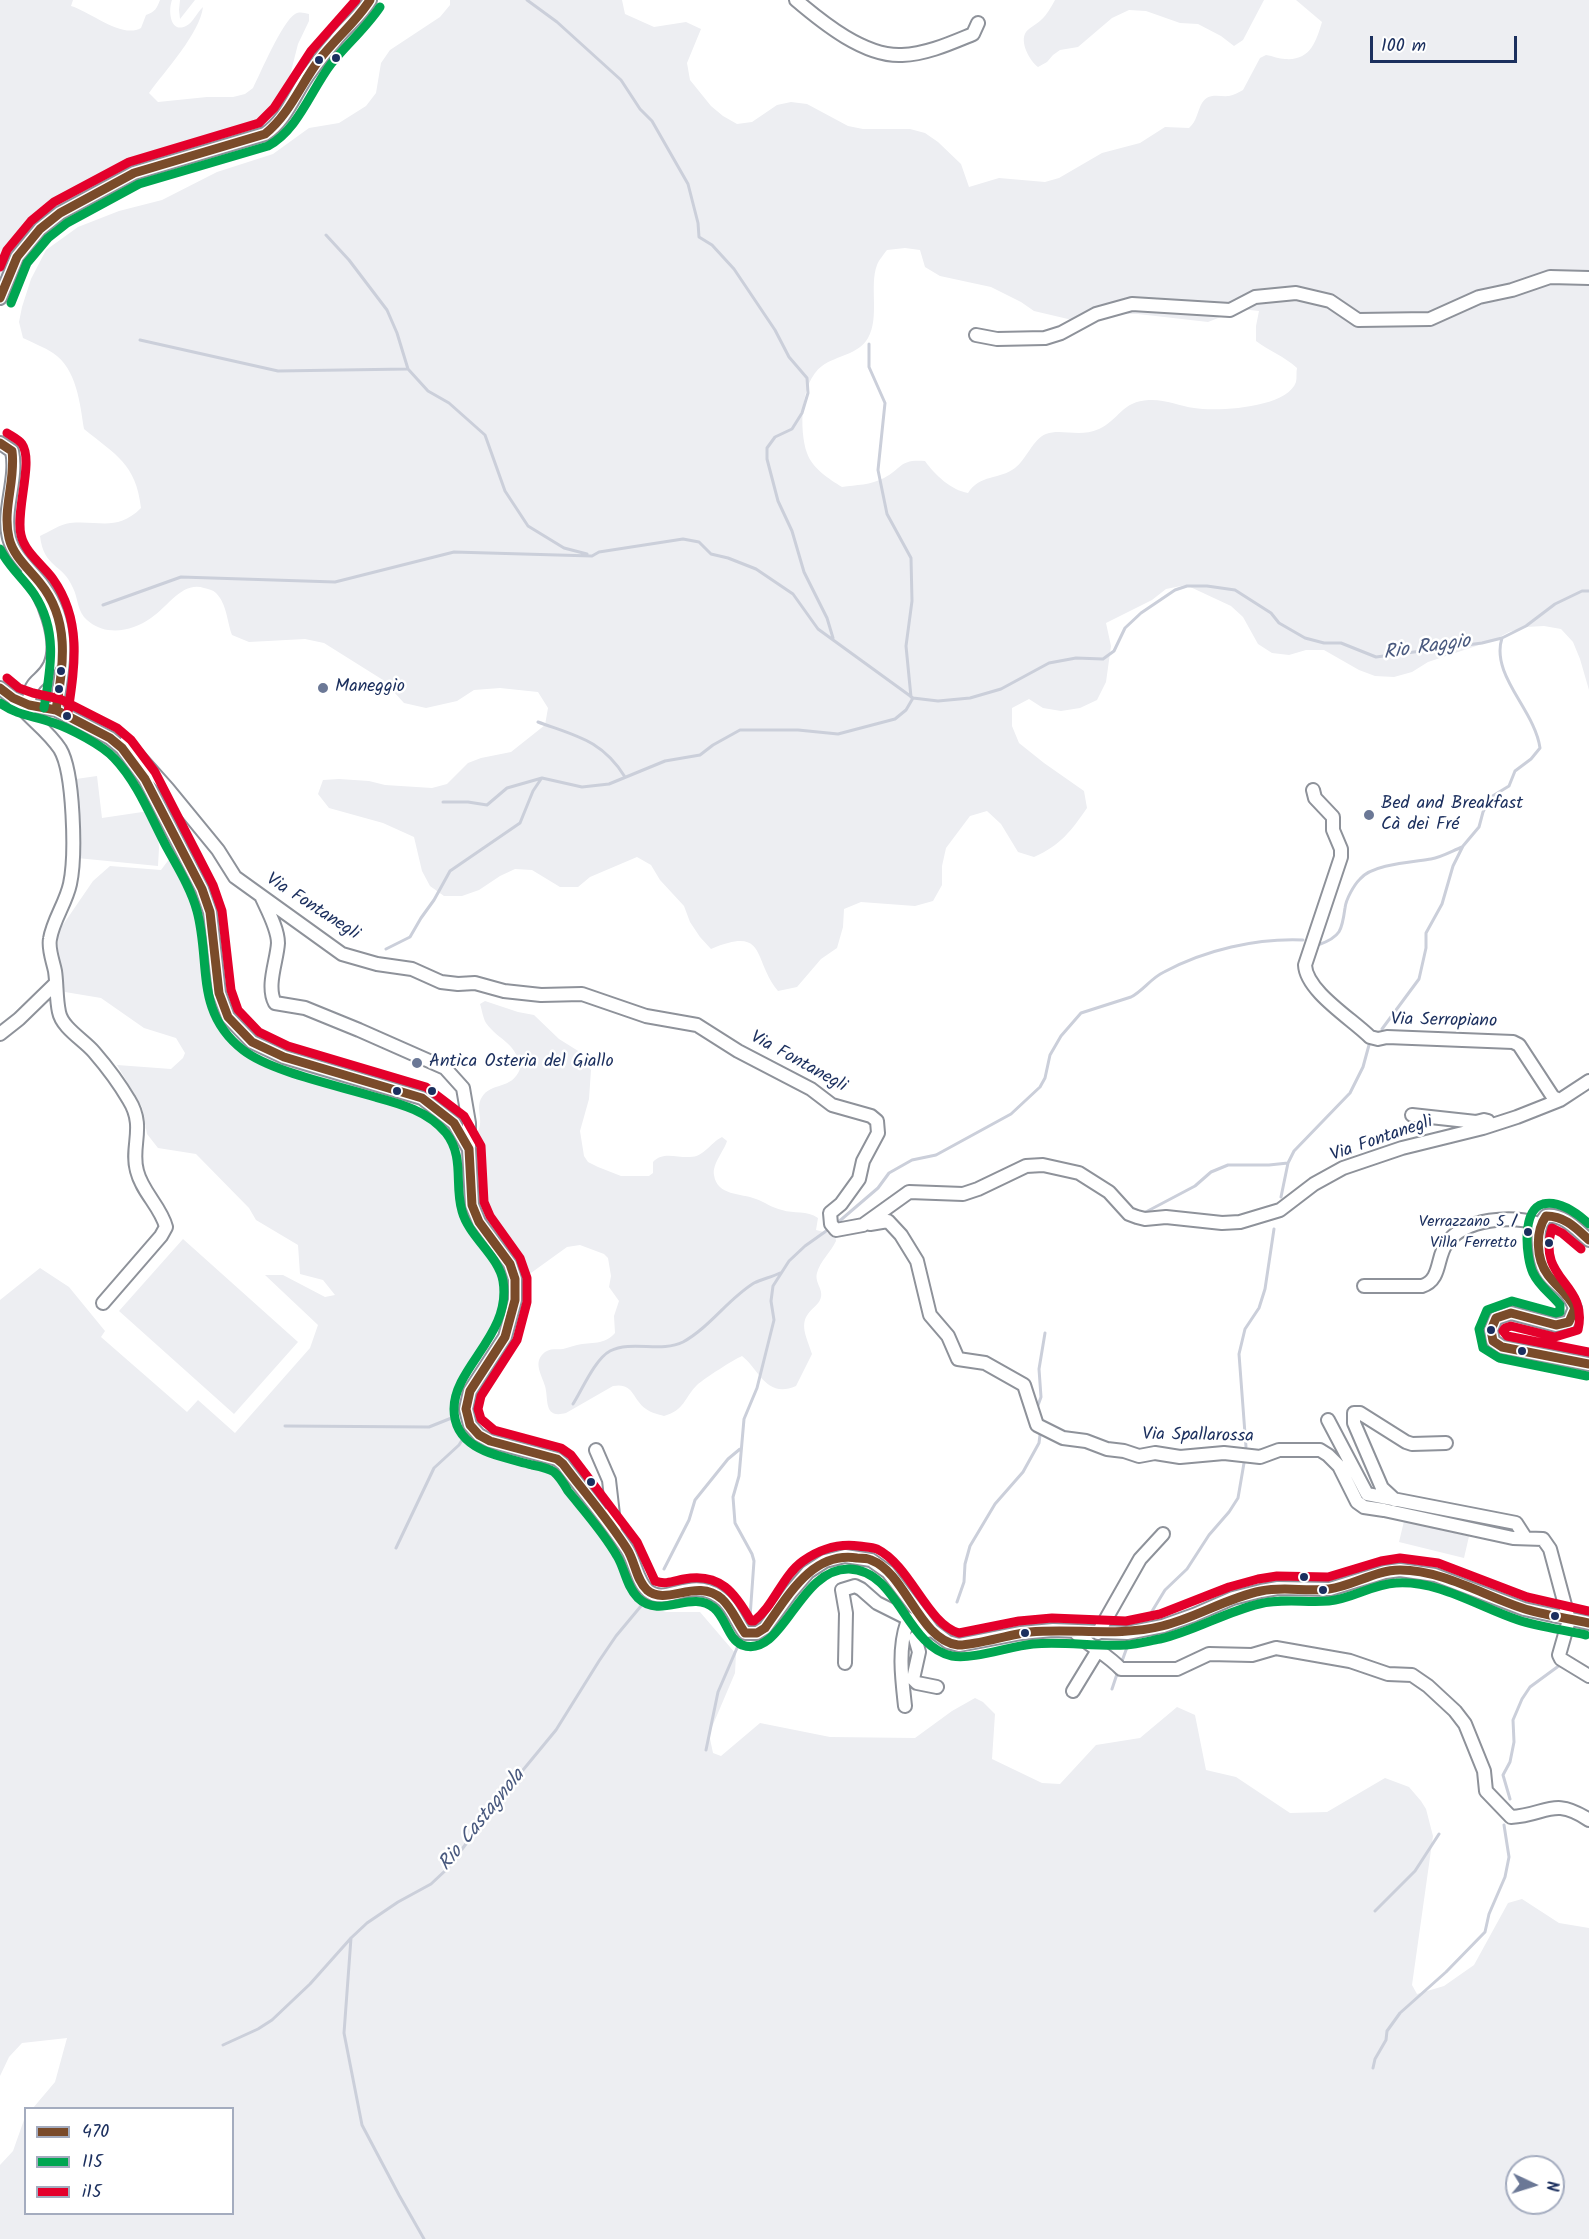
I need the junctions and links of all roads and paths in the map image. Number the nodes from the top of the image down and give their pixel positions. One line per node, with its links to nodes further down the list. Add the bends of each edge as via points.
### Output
1 (370, 0): 5 (street, via 315,66 273,129 134,173 60,213 40,229 17,257)
2 (796, 0): 3 (street, via 842,36 894,55 920,52 974,34)
3 (978, 23)
4 (1589, 278): 6 (street, via 1550,277 1479,297 1430,319 1358,320 1330,301 1296,293 1255,297 1230,310 1132,304 1096,314 1045,338 997,339)
5 (0, 298)
6 (976, 335)
7 (0, 443): 8 (street, via 12,451 15,462)
8 (9, 537): 11 (street, via 8,554 44,604 53,644 49,667 32,685); 12 (street, via 44,587 60,621 65,654)
9 (0, 688): 10 (street)
10 (13, 698): 11 (street, Via Fontanegli); 16 (street, via 45,729 60,749 68,770 73,861 64,905 50,939)
11 (29, 705): 12 (street, Via Fontanegli)
12 (56, 710): 13 (street, Via Fontanegli)
13 (110, 738): 15 (street, Via Fontanegli, via 128,743 218,850 235,877); 22 (street, via 145,779 202,889 210,912 219,993 228,1017 252,1042 285,1057 422,1098 454,1123)
14 (1313, 790): 19 (street, Via Serropiano, via 1315,798 1333,817 1341,849 1305,965 1305,973 1322,995 1370,1037 1519,1045 1553,1097)
15 (262, 898): 22 (street, via 278,941 272,997 275,1003 305,1008 446,1068 463,1088); 24 (street, Via Fontanegli, via 342,954 362,960 412,969 448,983 531,994 582,994 646,1016 697,1025 811,1089 832,1105 871,1116 877,1121 878,1133 863,1161 859,1179 830,1213 836,1230)
16 (56, 983): 17 (street); 27 (street, via 60,1017 131,1101 138,1129 137,1172 151,1202 164,1216 166,1227)
17 (0, 1035)
18 (1589, 1081): 19 (street, Via Fontanegli)
19 (1560, 1100): 21 (street, Via Fontanegli)
20 (1412, 1115): 21 (street, via 1476,1122 1484,1119)
21 (1494, 1125): 24 (street, Via Fontanegli, via 1402,1148 1343,1168 1280,1210 1240,1222 1137,1217 1079,1173 1043,1165 1026,1166 963,1194 909,1192)
22 (469, 1149): 34 (street, via 472,1205 479,1222 510,1264 515,1279 505,1336 470,1391 466,1409 470,1425 490,1441 557,1459)
23 (1539, 1224): 25 (street, via 1546,1216 1555,1215); 26 (street, via 1527,1220 1480,1222 1462,1229 1446,1244 1437,1273 1429,1284); 28 (street, via 1539,1261 1545,1274 1571,1297 1575,1308 1569,1322 1556,1325 1511,1313 1496,1318 1491,1330 1493,1341 1503,1347)
24 (863, 1225): 33 (street, Via Spallarossa, via 892,1223 917,1261 930,1315 948,1336 958,1359 985,1364 1024,1385 1037,1425 1045,1430 1139,1456 1224,1453 1260,1457 1279,1450 1320,1450 1339,1466 1357,1502 1364,1507 1513,1538)
25 (1589, 1240)
26 (1364, 1286)
27 (103, 1304)
28 (1589, 1364)
29 (1328, 1420): 32 (street, Via Spallarossa, via 1366,1494)
30 (1446, 1443): 32 (street, via 1412,1444 1354,1413 1354,1423 1382,1488)
31 (596, 1450): 34 (street, via 609,1480)
32 (1397, 1501): 33 (street, Via Spallarossa, via 1516,1523)
33 (1522, 1532): 36 (street, Via Spallarossa, via 1542,1539 1550,1549)
34 (615, 1533): 39 (street, via 646,1590 667,1595 704,1588 729,1606 745,1633 757,1634 765,1628 808,1572 825,1561 844,1556 871,1560 888,1572)
35 (1163, 1534): 41 (street, via 1140,1559)
36 (1566, 1619): 38 (street); 41 (street, via 1435,1575 1400,1570 1330,1589 1261,1591 1163,1626 1127,1633); 44 (street, via 1561,1659)
37 (913, 1621): 39 (street); 43 (street, via 877,1603 861,1588 842,1590 846,1612); 47 (street, via 907,1623 902,1645)
38 (1589, 1623)
39 (929, 1627): 40 (street, via 959,1646 1021,1632); 45 (street, via 915,1638 919,1652 913,1679)
40 (1076, 1632): 41 (street); 42 (street)
41 (1098, 1633)
42 (1098, 1650): 46 (street); 48 (street, via 1121,1669 1177,1669 1209,1654 1252,1655 1276,1648 1350,1661 1388,1674 1412,1675 1465,1724 1484,1771 1486,1791 1511,1817 1556,1806 1574,1810)
43 (845, 1663)
44 (1589, 1676)
45 (937, 1687)
46 (1073, 1691)
47 (905, 1706)
48 (1589, 1820)

